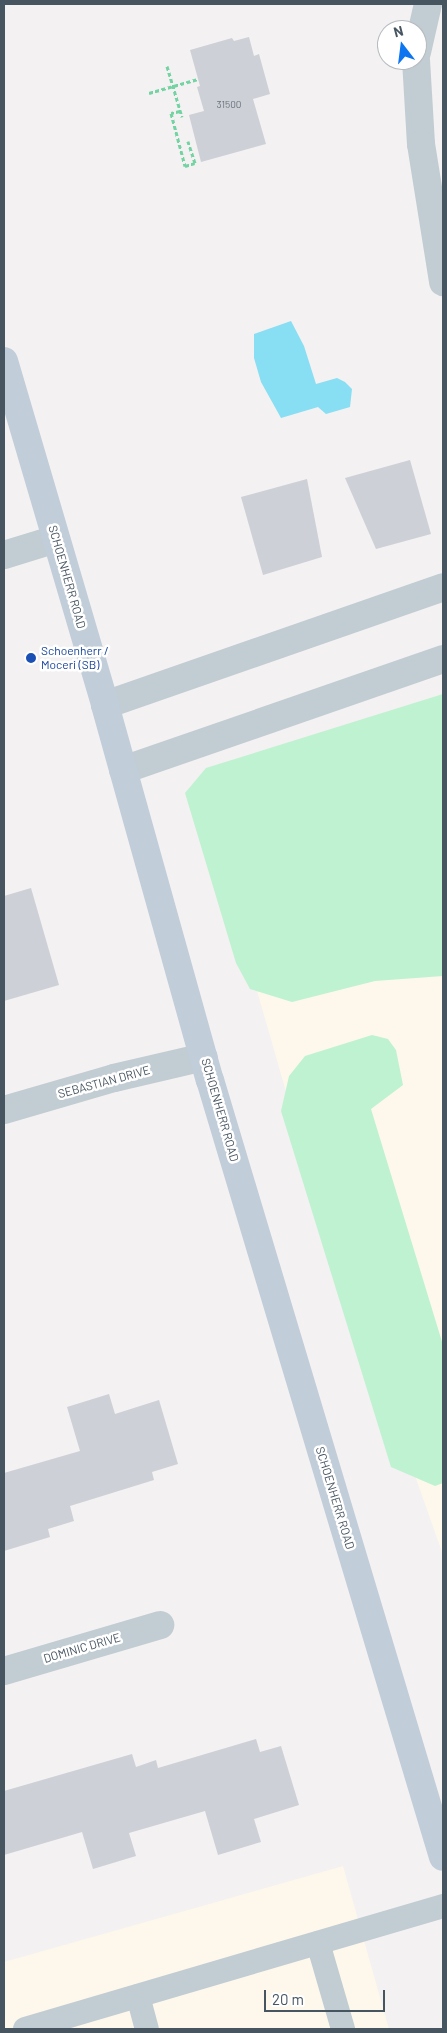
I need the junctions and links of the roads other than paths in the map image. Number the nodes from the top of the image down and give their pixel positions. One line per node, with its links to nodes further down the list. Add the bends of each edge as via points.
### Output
1 (428, 4): 2 (street)
2 (424, 20)
3 (417, 70): 4 (street, via 421,144)
4 (443, 282)
5 (4, 361): 6 (main road, SCHOENHERR ROAD)
6 (56, 539): 7 (street); 10 (main road, SCHOENHERR ROAD)
7 (4, 555)
8 (443, 587): 10 (street)
9 (443, 660): 11 (street)
10 (105, 706): 11 (main road, SCHOENHERR ROAD)
11 (123, 770): 12 (main road, SCHOENHERR ROAD)
12 (204, 1057): 13 (street, SEBASTIAN DRIVE, via 114,1078); 16 (main road, SCHOENHERR ROAD)
13 (4, 1110)
14 (160, 1625): 15 (street, DOMINIC DRIVE)
15 (4, 1671)
16 (443, 1857)
17 (443, 1906): 18 (lane)
18 (318, 1944): 19 (lane); 23 (lane)
19 (138, 1996): 20 (lane); 22 (lane)
20 (82, 2021): 21 (lane)
21 (25, 2029)
22 (147, 2029)
23 (343, 2029)

